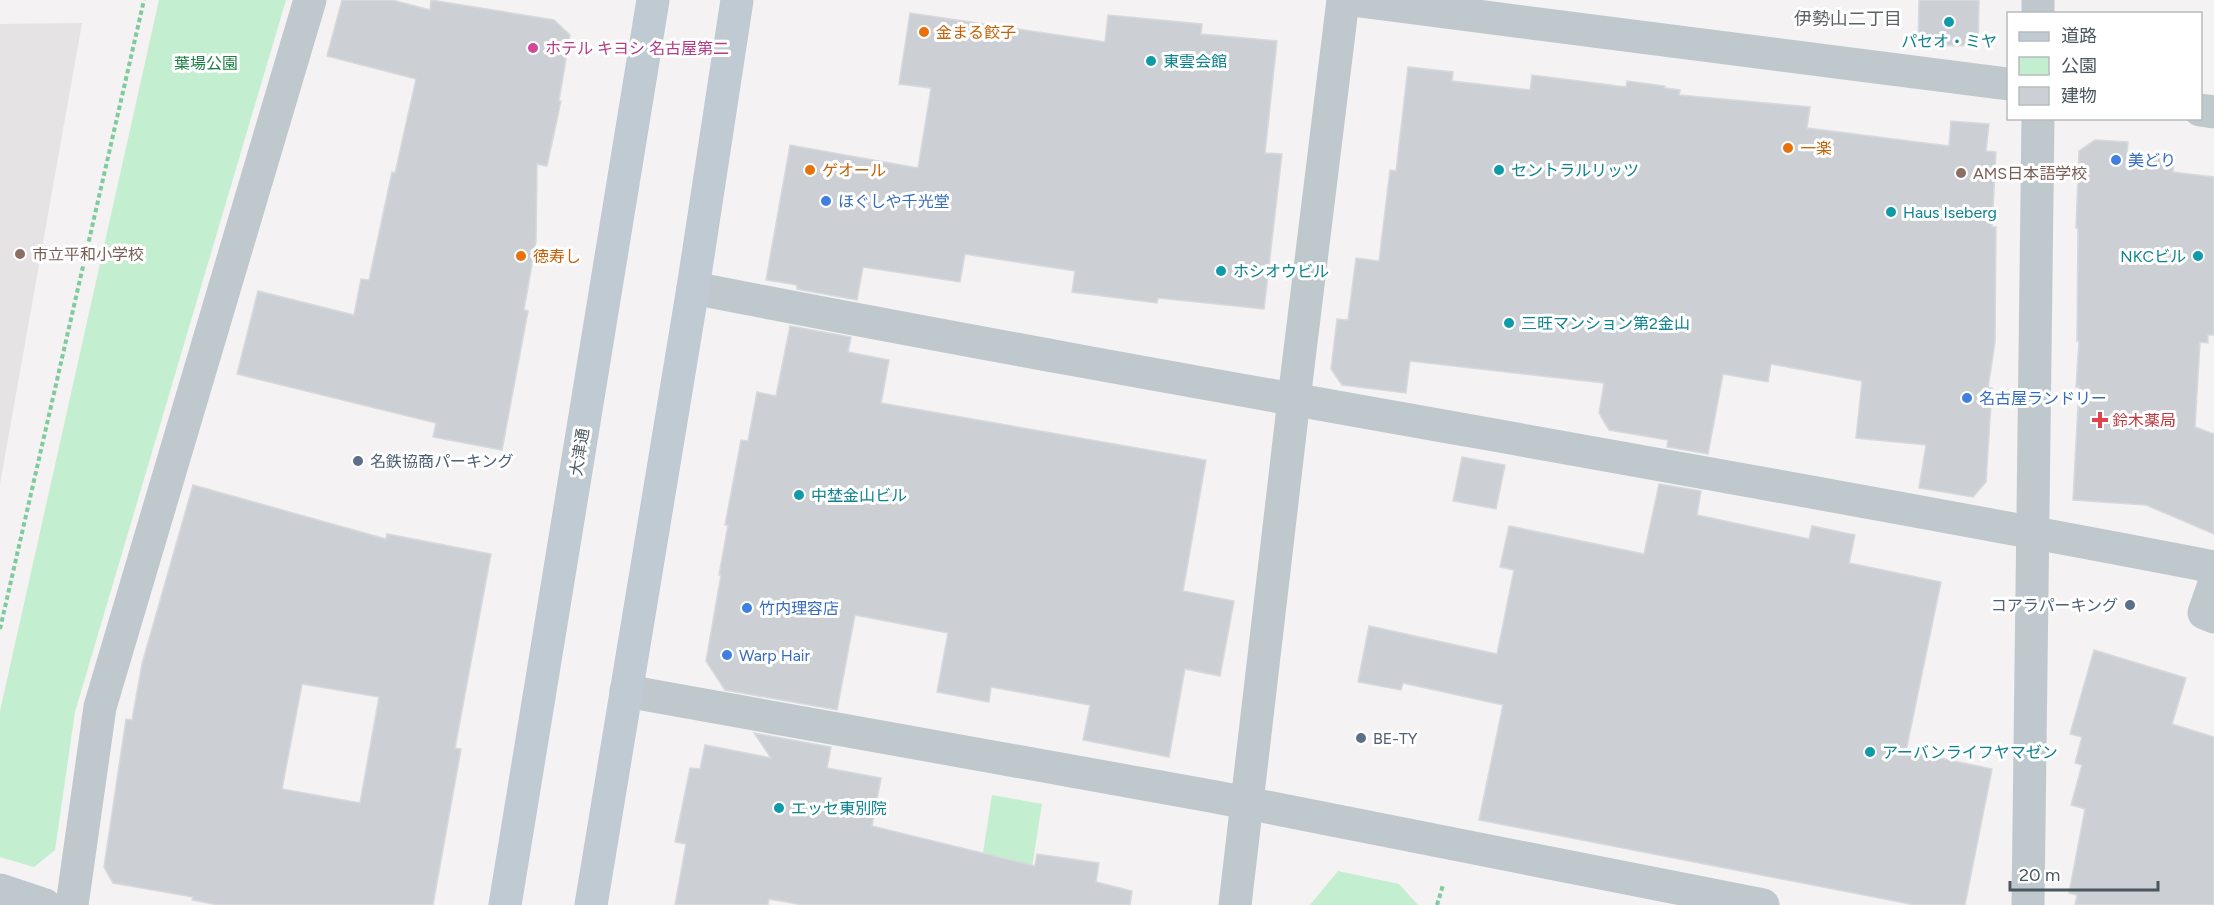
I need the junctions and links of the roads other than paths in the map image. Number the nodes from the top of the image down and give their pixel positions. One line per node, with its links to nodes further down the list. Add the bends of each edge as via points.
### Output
1 (310, 0): 18 (street, via 100,707)
2 (652, 0): 19 (street, 大津通)
3 (737, 0): 8 (street)
4 (1343, 0): 9 (street)
5 (1352, 0): 6 (street)
6 (2007, 84)
7 (2038, 120): 10 (street)
8 (693, 288): 9 (street); 14 (street)
9 (1294, 399): 10 (street); 15 (street)
10 (2031, 532): 11 (street); 23 (street)
11 (2214, 567)
12 (2214, 584): 13 (street, via 2204,613)
13 (2214, 617)
14 (626, 691): 15 (street); 20 (street)
15 (1248, 803): 21 (street); 22 (street)
16 (0, 890): 17 (street)
17 (45, 905)
18 (72, 905)
19 (505, 905)
20 (591, 905)
21 (1235, 905)
22 (1763, 905)
23 (2028, 905)

